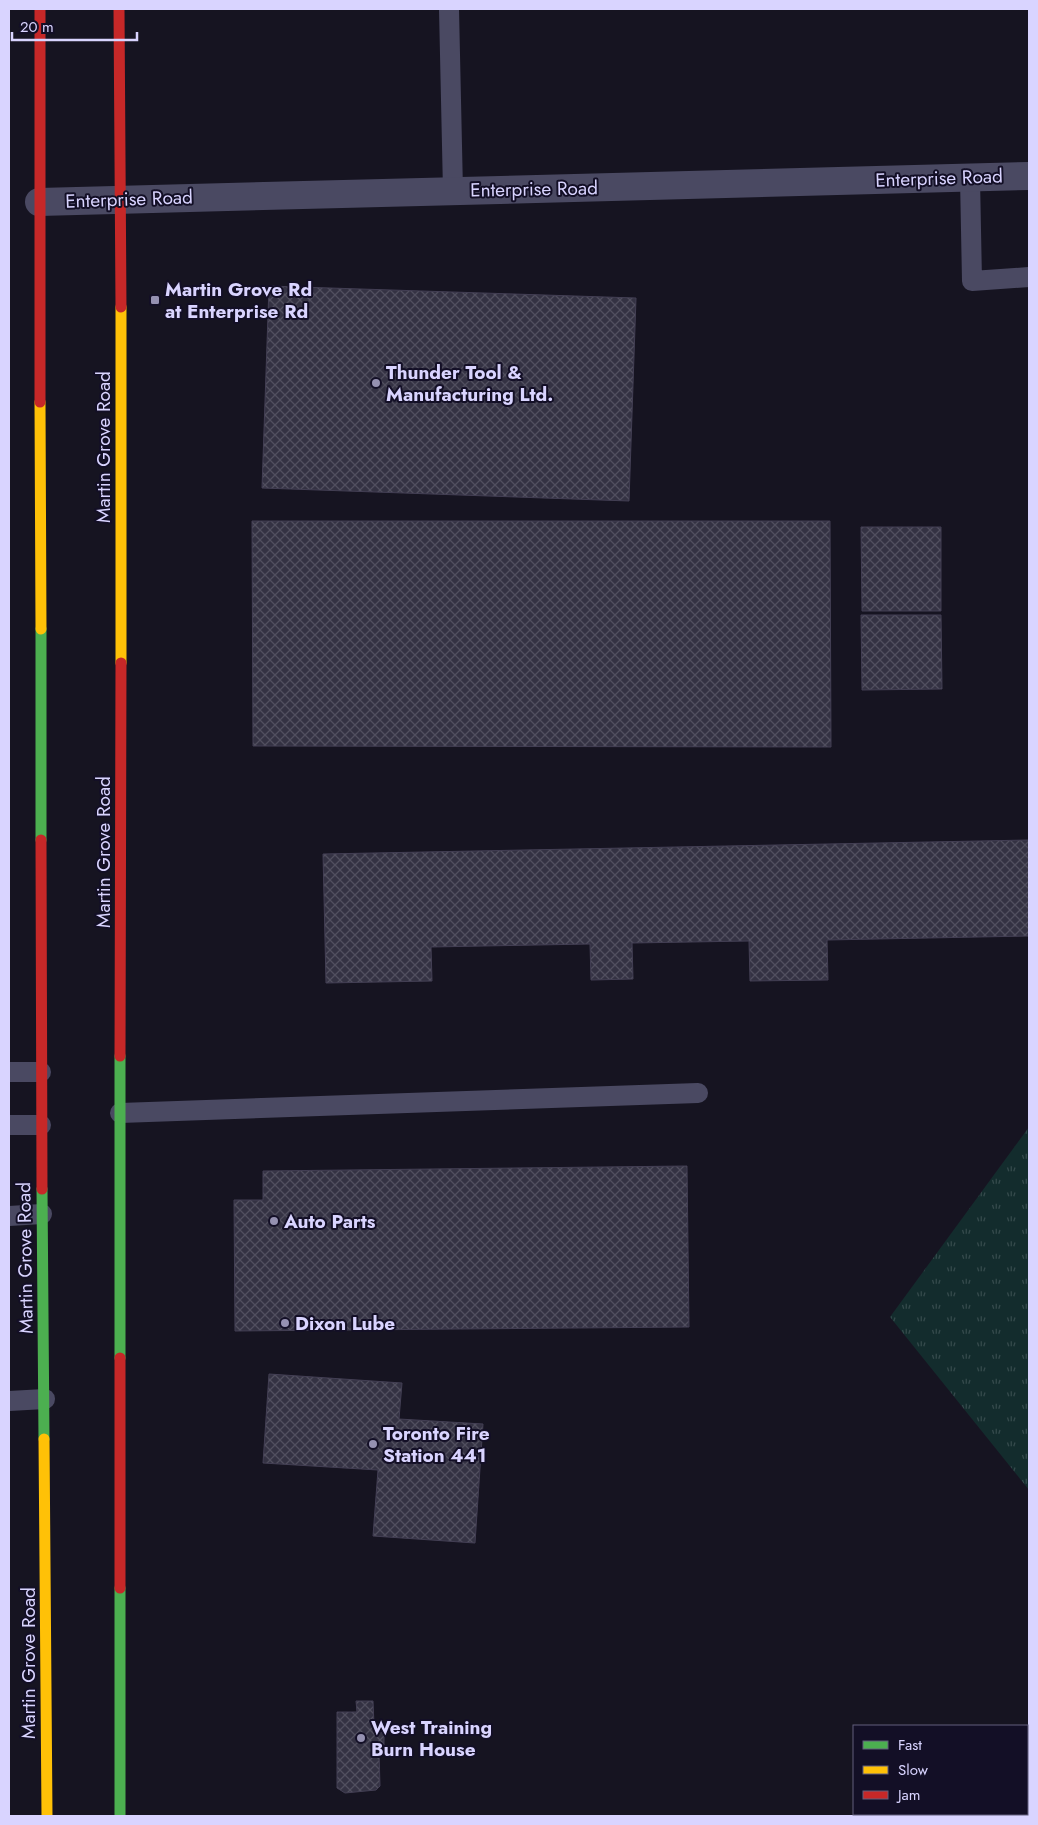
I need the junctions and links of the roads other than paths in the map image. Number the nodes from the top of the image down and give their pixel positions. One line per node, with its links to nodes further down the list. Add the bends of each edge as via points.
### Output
1 (40, 9): 8 (main road, Martin Grove Road)
2 (119, 9): 7 (main road, Martin Grove Road)
3 (449, 9): 6 (lane)
4 (1029, 176): 5 (street, Enterprise Road)
5 (970, 178): 6 (street, Enterprise Road); 9 (lane, via 972,281)
6 (453, 191): 7 (street, Enterprise Road)
7 (121, 199): 8 (street, Enterprise Road); 13 (main road, Martin Grove Road)
8 (39, 202): 11 (main road, Martin Grove Road)
9 (1029, 277)
10 (9, 1072): 11 (lane)
11 (41, 1072): 15 (main road, Martin Grove Road)
12 (698, 1093): 13 (lane)
13 (120, 1114): 21 (main road, Martin Grove Road)
14 (9, 1125): 15 (lane)
15 (41, 1125): 16 (main road, Martin Grove Road)
16 (42, 1214): 17 (lane); 18 (main road, Martin Grove Road)
17 (9, 1216)
18 (45, 1399): 19 (lane); 20 (main road, Martin Grove Road)
19 (9, 1400)
20 (47, 1816)
21 (120, 1816)

